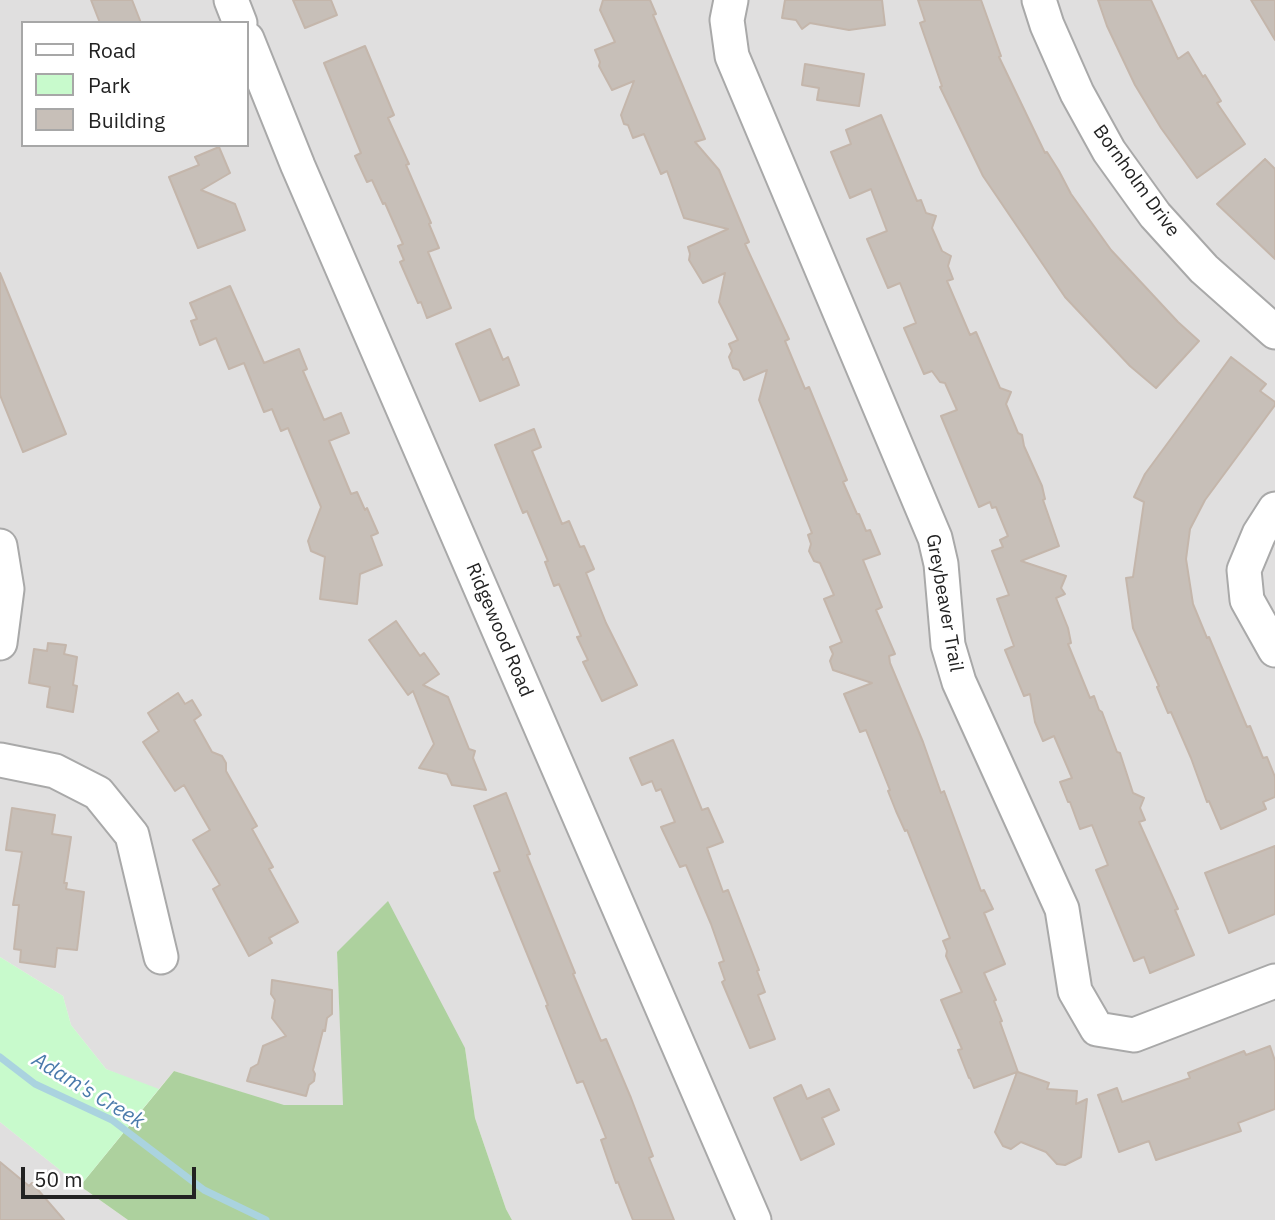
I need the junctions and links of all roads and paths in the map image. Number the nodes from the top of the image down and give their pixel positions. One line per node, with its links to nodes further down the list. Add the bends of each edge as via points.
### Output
1 (231, 0): 4 (street)
2 (731, 0): 13 (street, Greybeaver Trail, via 727,20 732,56 935,538 948,645 959,682 1062,909 1074,992 1097,1028 1134,1035)
3 (1039, 0): 6 (street, Bornholm Drive, via 1077,93 1117,162 1155,215 1204,269)
4 (239, 21)
5 (248, 41): 14 (street, Ridgewood Road)
6 (1275, 332)
7 (1275, 509): 10 (street, via 1244,570 1247,600)
8 (0, 546): 9 (street, via 7,589)
9 (0, 643)
10 (1275, 650)
11 (0, 760): 12 (street, via 55,771 98,793 132,835)
12 (161, 957)
13 (1275, 981)
14 (754, 1220)

